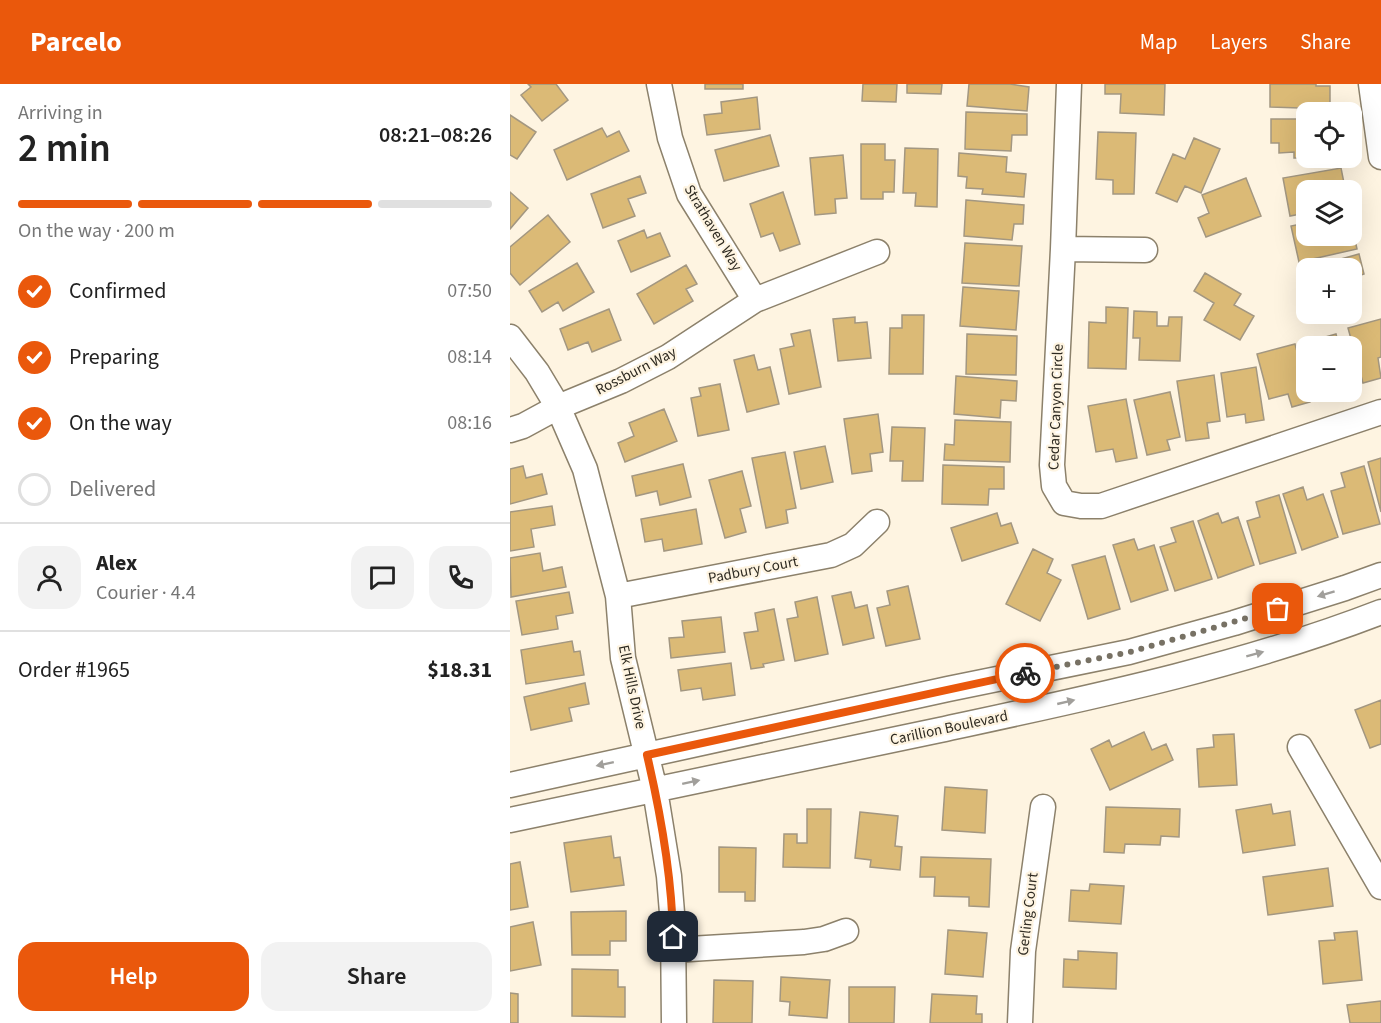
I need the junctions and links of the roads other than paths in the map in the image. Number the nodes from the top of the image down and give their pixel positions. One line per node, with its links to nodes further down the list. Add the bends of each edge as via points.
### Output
1 (659, 84): 8 (street, Strathaven Way, via 670,138 689,194)
2 (1069, 84): 5 (street, Cedar Canyon Circle)
3 (1375, 97): 4 (street)
4 (1381, 157)
5 (1064, 249): 6 (street); 11 (street, Cedar Canyon Circle, via 1052,465 1054,486 1064,503 1101,506)
6 (1145, 250)
7 (877, 252): 8 (street, Rossburn Way)
8 (755, 300): 10 (street, Rossburn Way, via 658,362)
9 (510, 337): 10 (street, Elk Hills Drive)
10 (558, 407): 12 (street, Rossburn Way); 15 (street, Elk Hills Drive, via 585,469)
11 (1381, 412)
12 (510, 430)
13 (877, 522): 15 (street, Padbury Court, via 854,545 831,555)
14 (1381, 575): 18 (street, one-way to 18, via 1130,652)
15 (618, 596): 18 (street, Elk Hills Drive, via 623,658)
16 (1381, 612): 20 (street, Carillion Boulevard, one-way to 16, via 1158,680 1271,649)
17 (1300, 747): 23 (street)
18 (647, 755): 19 (street, one-way to 19); 20 (street, Elk Hills Drive)
19 (510, 785)
20 (655, 790): 22 (street, Carillion Boulevard); 25 (street, Elk Hills Drive, via 669,876)
21 (1043, 807): 27 (street, Gerling Court, via 1023,951)
22 (510, 820)
23 (1381, 887)
24 (846, 931): 25 (street, via 804,942)
25 (673, 950): 26 (street, Elk Hills Drive)
26 (674, 1023)
27 (1020, 1023)

